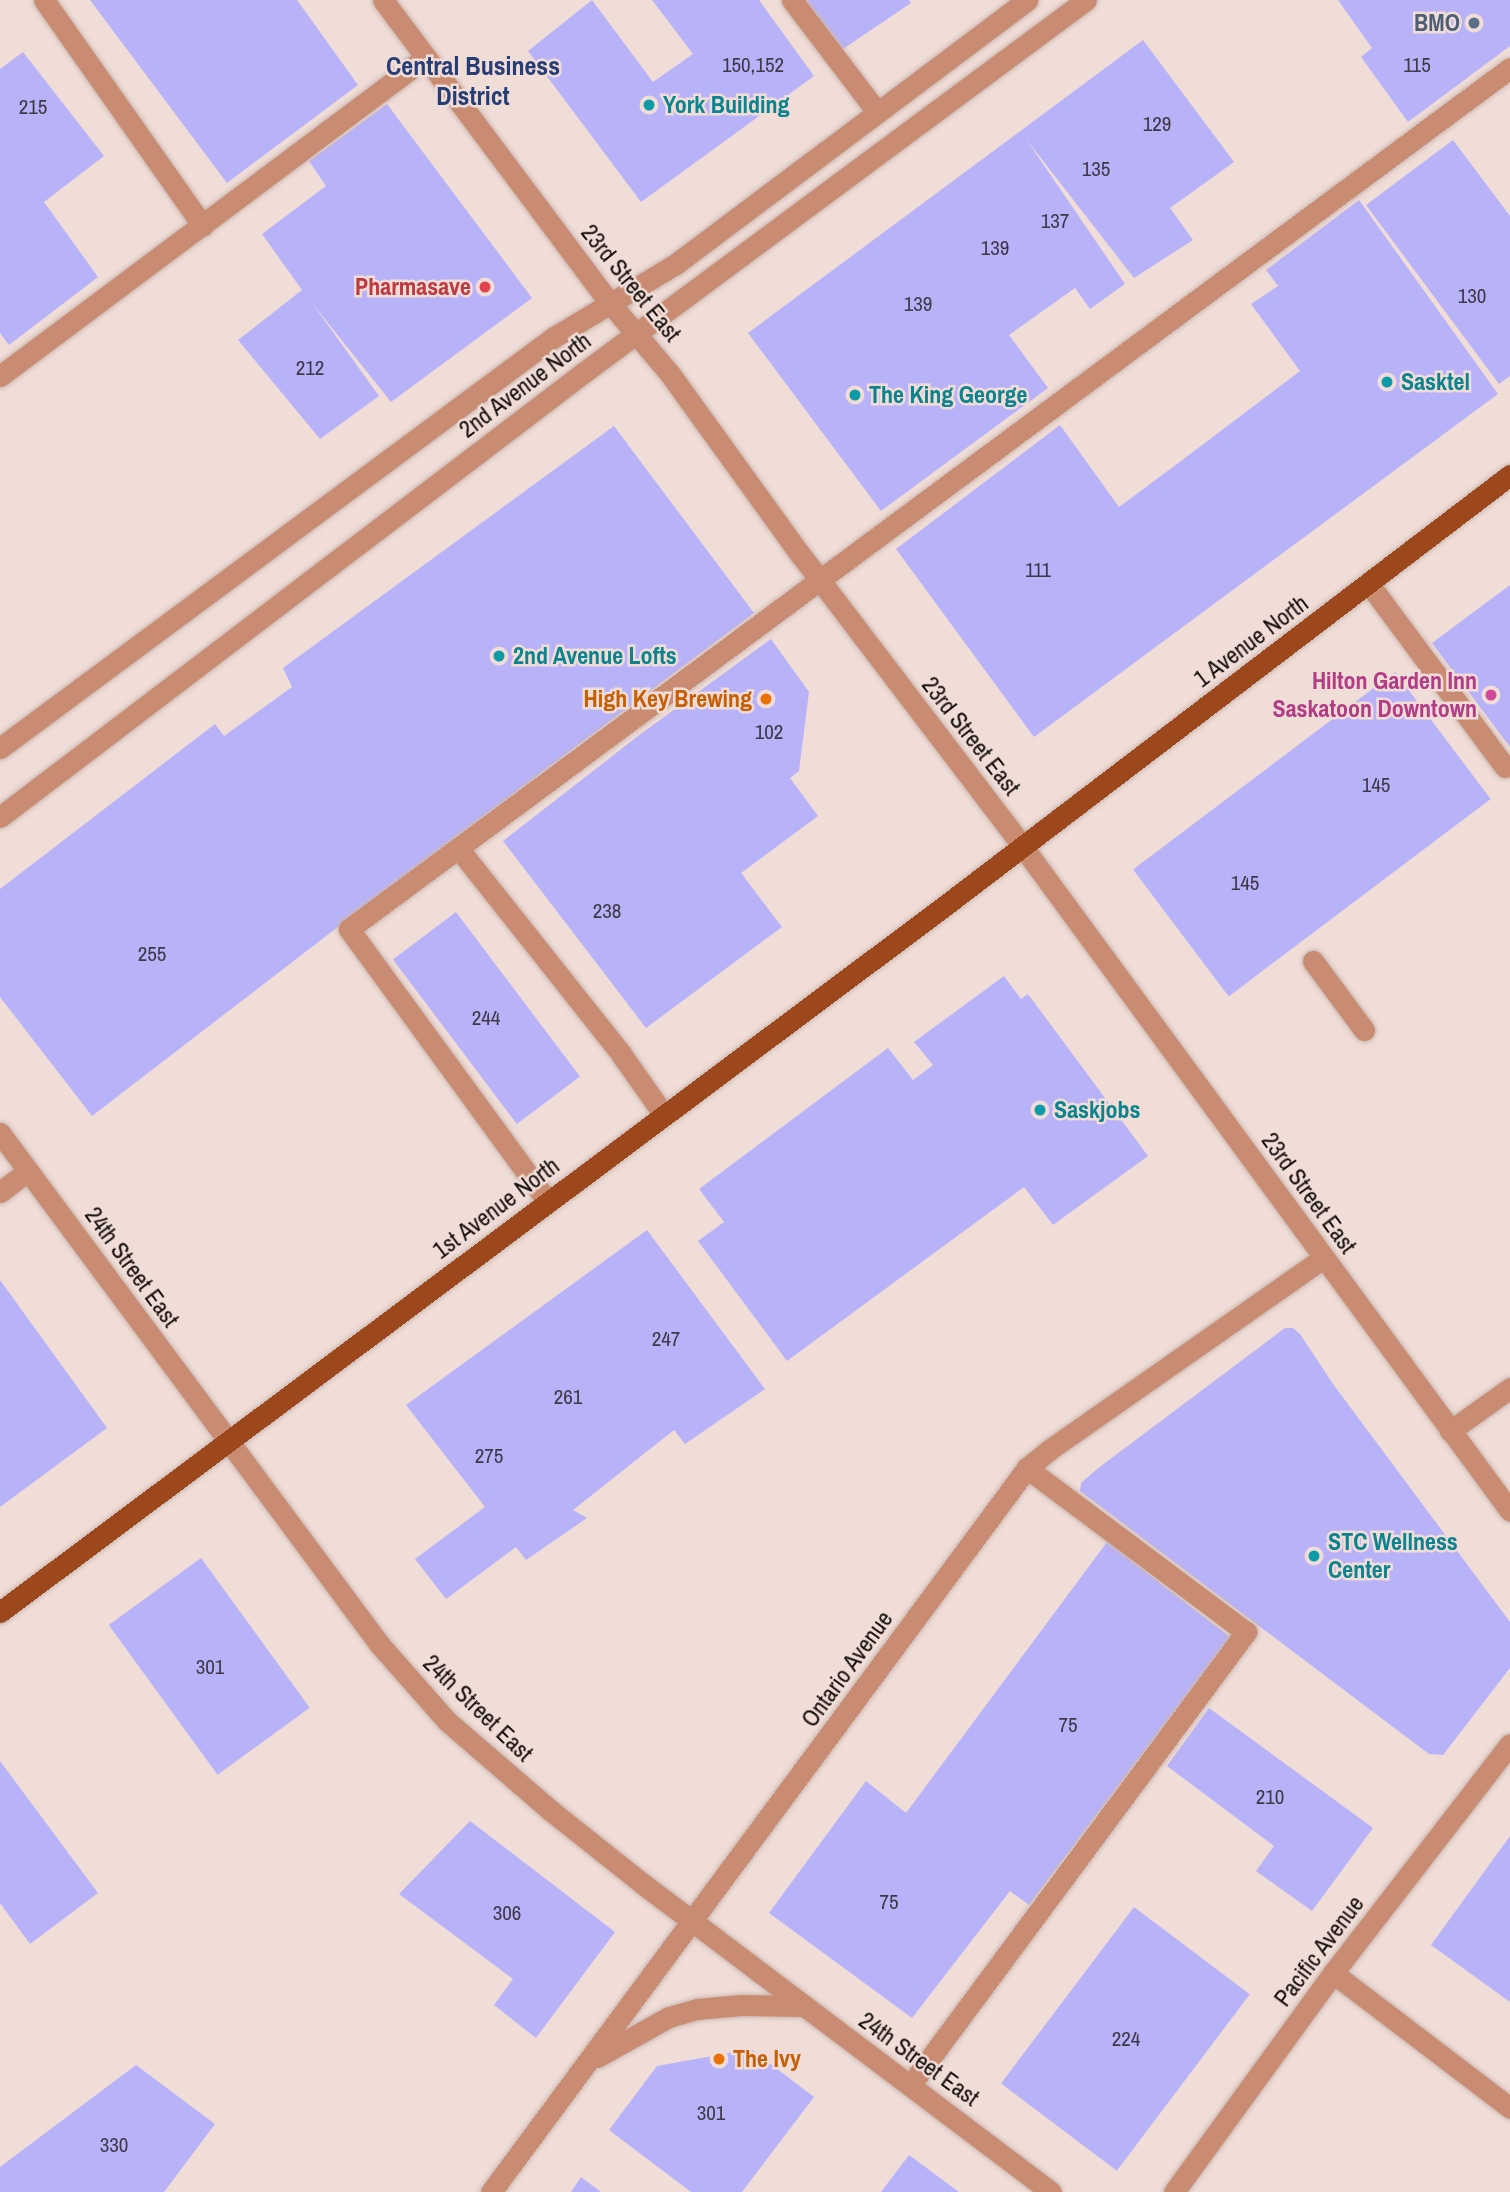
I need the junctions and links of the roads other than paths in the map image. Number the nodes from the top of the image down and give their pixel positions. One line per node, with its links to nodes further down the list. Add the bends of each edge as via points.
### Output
1 (44, 0): 9 (street)
2 (383, 0): 6 (street, 23rd Street East)
3 (792, 0): 8 (street)
4 (1027, 0): 8 (street, 2nd Avenue North)
5 (1086, 0): 11 (street, 2nd Avenue North)
6 (425, 58): 9 (street); 10 (street, 23rd Street East)
7 (1510, 68): 14 (street)
8 (877, 112): 10 (street, 2nd Avenue North, via 677,263)
9 (203, 226): 12 (street)
10 (610, 303): 11 (street, 23rd Street East); 16 (street, 2nd Avenue North, via 554,337)
11 (637, 333): 14 (street, 23rd Street East); 18 (street, 2nd Avenue North)
12 (0, 376)
13 (1510, 475): 15 (main road, 1 Avenue North)
14 (820, 581): 19 (street, 23rd Street East); 20 (street)
15 (1369, 584): 17 (street); 19 (main road, 1 Avenue North)
16 (0, 748)
17 (1504, 767)
18 (0, 817)
19 (1023, 847): 23 (main road, 1st Avenue North); 28 (street, 23rd Street East)
20 (458, 848): 23 (street); 27 (street, via 349,929)
21 (1313, 961): 22 (street)
22 (1364, 1030)
23 (664, 1115): 27 (main road, 1st Avenue North)
24 (0, 1133): 25 (street, 24th Street East)
25 (28, 1171): 26 (street); 31 (street, 24th Street East)
26 (0, 1192)
27 (548, 1202): 31 (main road, 1st Avenue North)
28 (1323, 1258): 30 (street, 23rd Street East); 32 (street, Ontario Avenue)
29 (1510, 1388): 30 (street)
30 (1450, 1431): 33 (street, 23rd Street East)
31 (228, 1441): 34 (main road, 1st Avenue North); 36 (street, 24th Street East, via 380,1645 447,1721 550,1810)
32 (1027, 1468): 36 (street, Ontario Avenue); 40 (street, via 1246,1633)
33 (1510, 1511)
34 (0, 1612)
35 (1510, 1744): 37 (street, Pacific Avenue)
36 (693, 1922): 38 (street, 24th Street East); 39 (street, Ontario Avenue)
37 (1333, 1973): 41 (street); 44 (street, Pacific Avenue)
38 (802, 2006): 39 (street, via 697,2009 669,2017); 40 (street, 24th Street East)
39 (589, 2061): 42 (street, Ontario Avenue)
40 (911, 2084): 43 (street, 24th Street East)
41 (1510, 2108)
42 (491, 2192)
43 (1051, 2192)
44 (1174, 2192)

